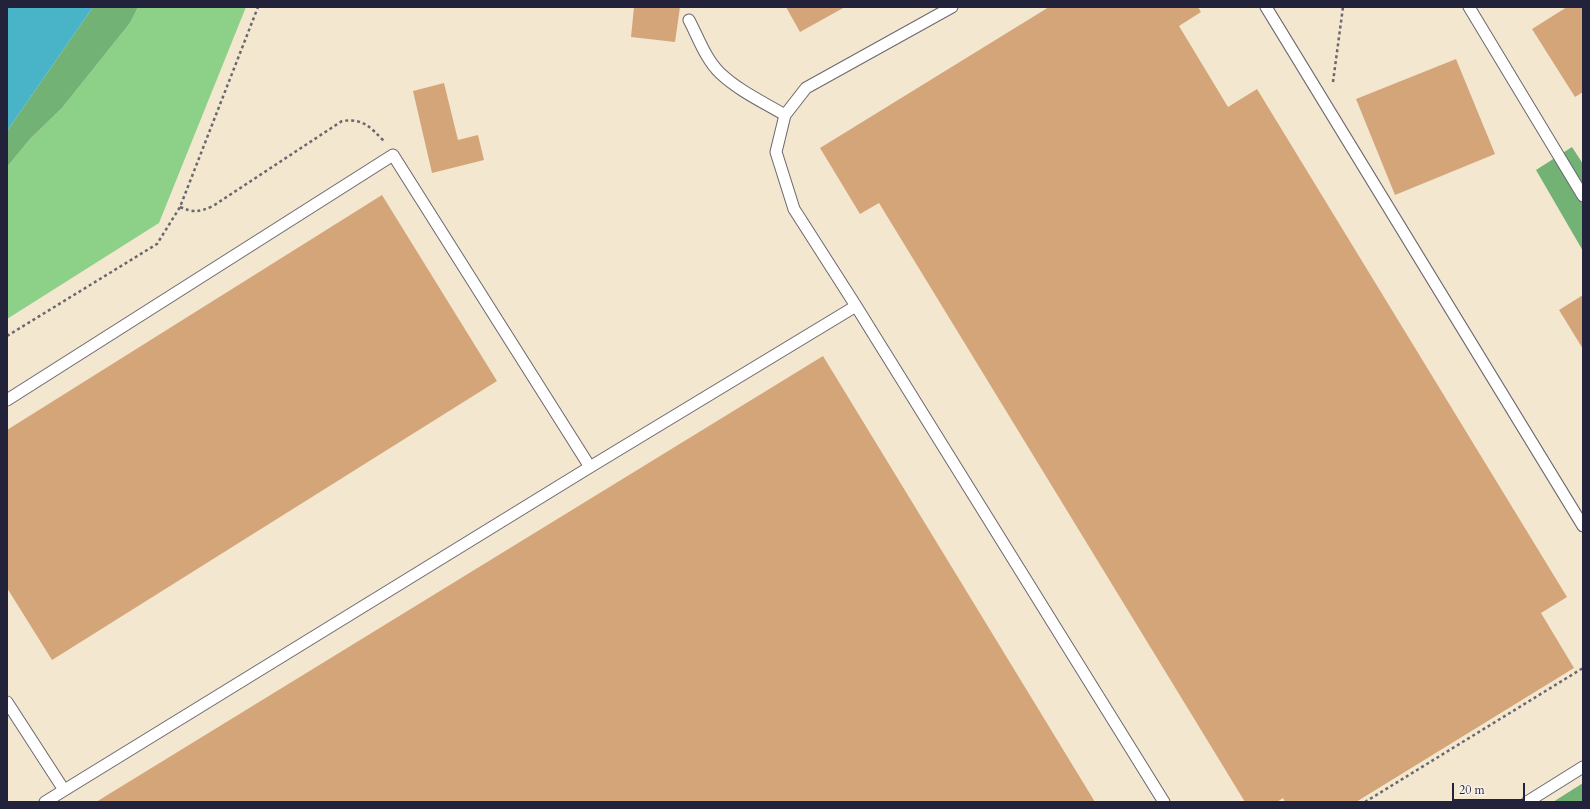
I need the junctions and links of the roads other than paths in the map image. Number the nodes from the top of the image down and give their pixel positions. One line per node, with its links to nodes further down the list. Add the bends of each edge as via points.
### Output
1 (952, 7): 5 (lane, via 806,88)
2 (1266, 7): 10 (lane)
3 (1469, 7): 6 (lane)
4 (689, 20): 5 (lane, via 719,72 739,89)
5 (786, 115): 7 (lane, via 776,152 794,209)
6 (1583, 196)
7 (856, 306): 9 (lane); 15 (lane)
8 (7, 400): 9 (lane, via 392,155)
9 (590, 467): 13 (lane)
10 (1583, 526)
11 (7, 702): 13 (lane)
12 (1583, 767): 16 (lane)
13 (64, 790): 14 (lane)
14 (45, 802)
15 (1164, 802)
16 (1527, 802)

